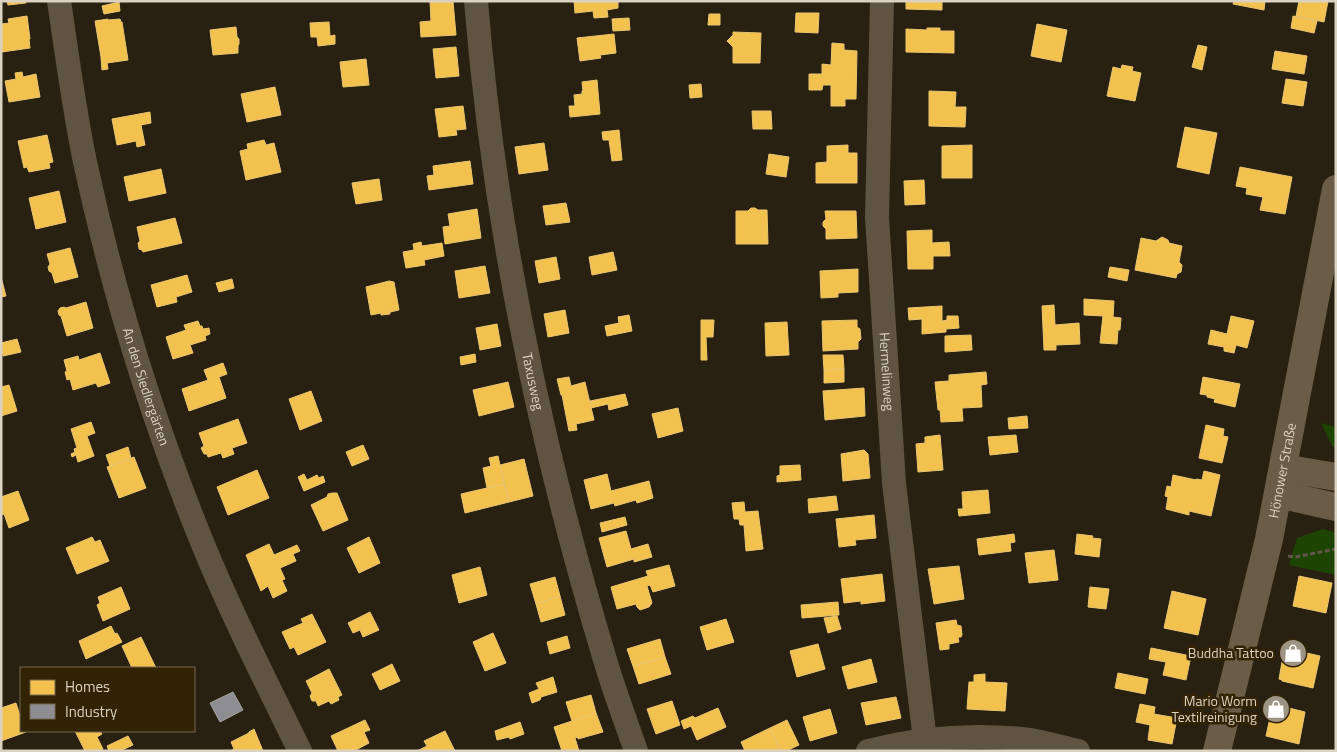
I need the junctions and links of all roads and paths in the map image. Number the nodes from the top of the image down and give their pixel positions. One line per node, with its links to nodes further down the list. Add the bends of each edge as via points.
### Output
1 (59, 1): 12 (street, An den Siedlergärten, via 85,163 110,267 149,397 224,595)
2 (476, 1): 13 (street, Taxusweg, via 506,247 525,346 578,567)
3 (882, 1): 11 (street, Hermelinweg, via 877,217 894,483)
4 (1336, 189): 5 (main road, Hönower Straße)
5 (1283, 468): 6 (main road); 7 (main road, Hönower Straße)
6 (1336, 477)
7 (1278, 494): 8 (main road); 16 (main road, Hönower Straße)
8 (1336, 507)
9 (1336, 549): 10 (path)
10 (1288, 556)
11 (925, 740): 14 (street); 15 (street, via 1023,739)
12 (300, 751)
13 (636, 751)
14 (868, 751)
15 (1078, 751)
16 (1218, 751)

